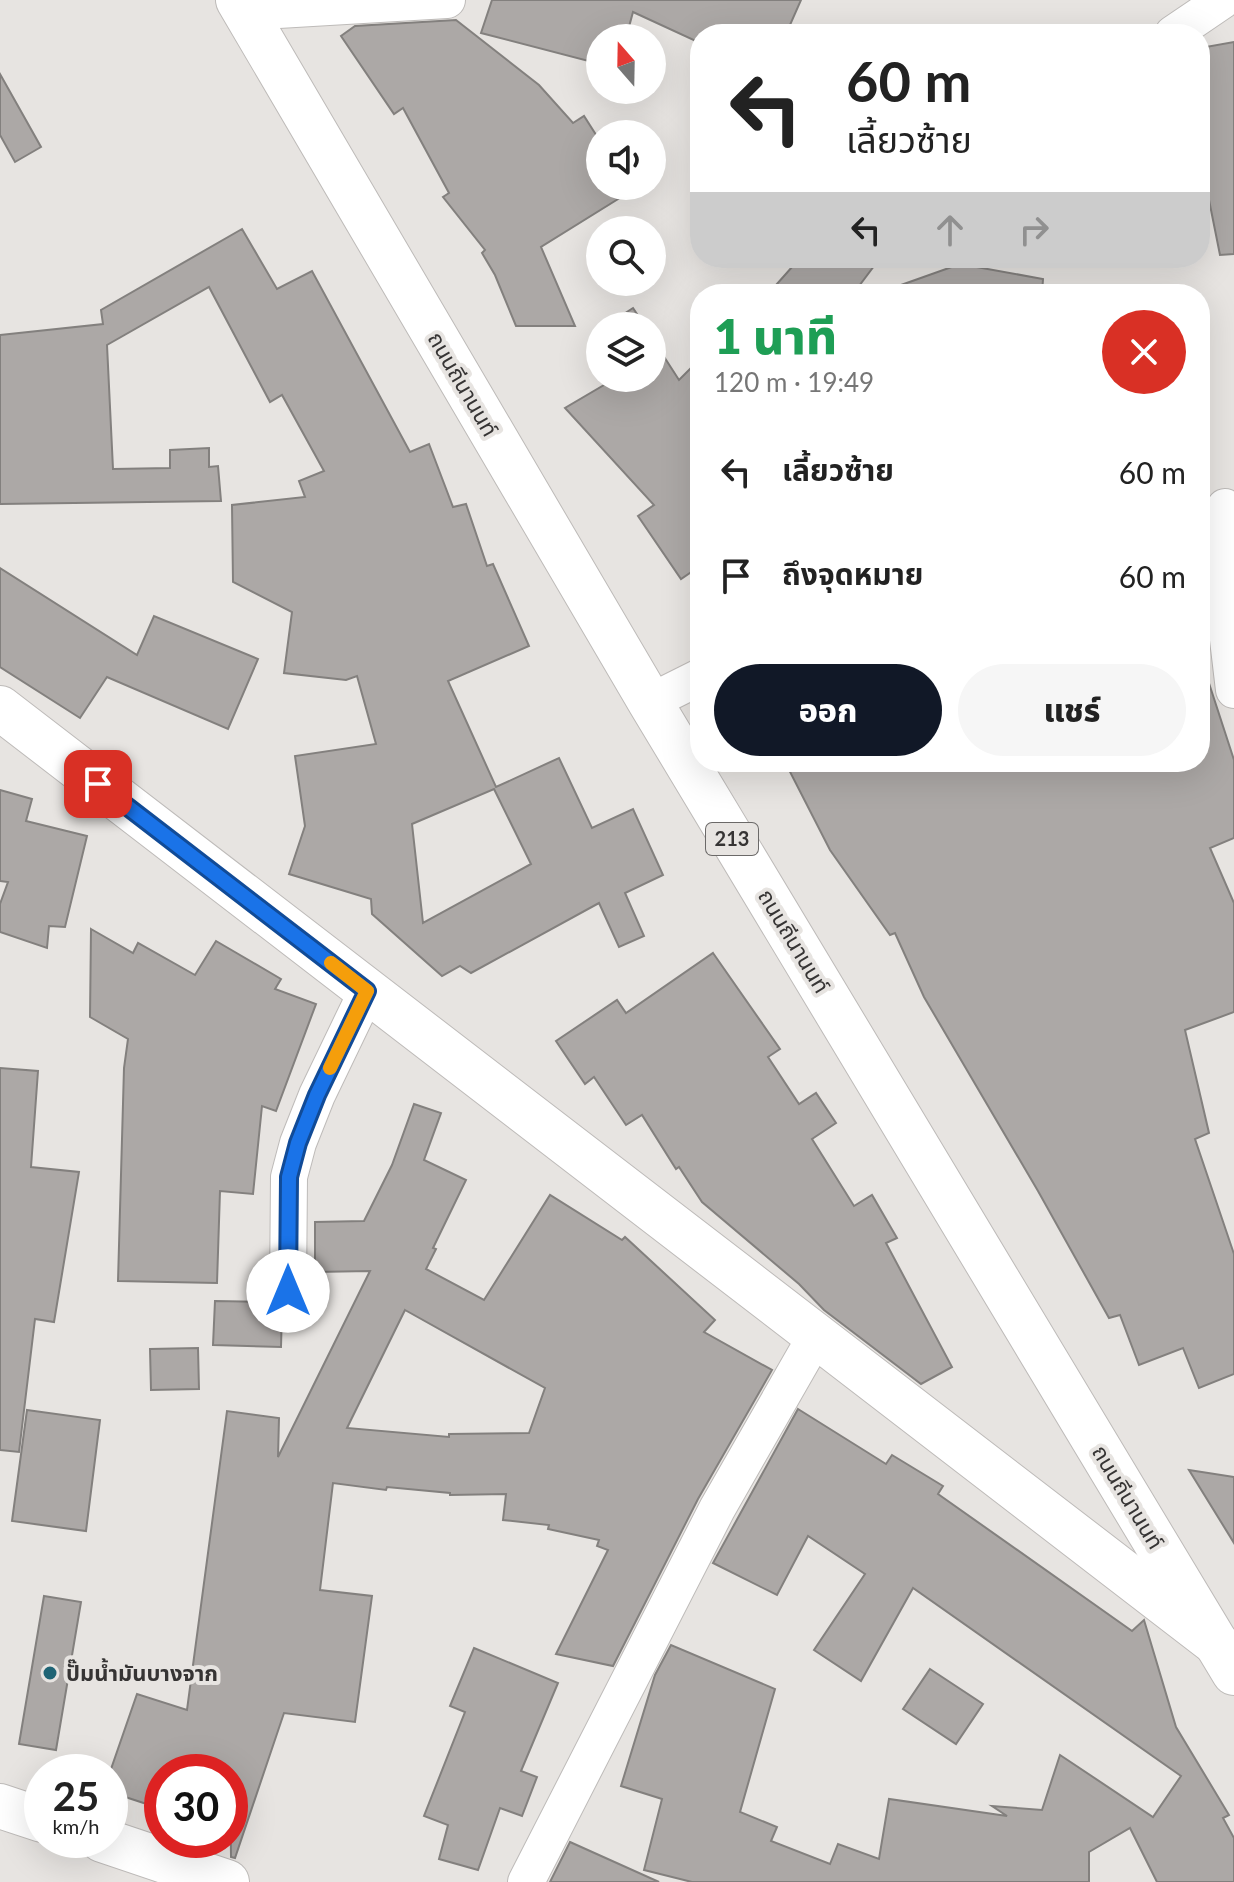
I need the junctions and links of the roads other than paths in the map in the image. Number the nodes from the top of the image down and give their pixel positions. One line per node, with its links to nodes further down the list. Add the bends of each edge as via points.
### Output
1 (447, 0): 3 (street)
2 (1223, 0): 4 (street)
3 (241, 6): 8 (main road, ถนนถีนานนท์ / 213)
4 (1188, 24)
5 (1220, 507): 7 (street)
6 (690, 682): 8 (street)
7 (1234, 690)
8 (650, 702): 10 (main road, ถนนถีนานนท์ / 213)
9 (0, 708): 12 (main road)
10 (690, 768)
11 (692, 772): 15 (main road, ถนนถีนานนท์ / 213)
12 (367, 991): 13 (street, via 317,1095 289,1177); 14 (main road)
13 (288, 1291)
14 (816, 1336): 15 (main road); 21 (street, via 717,1509)
15 (1228, 1656)
16 (0, 1806): 17 (main road)
17 (24, 1814)
18 (128, 1854): 19 (main road)
19 (162, 1872): 20 (main road)
20 (227, 1882)
21 (526, 1882)

